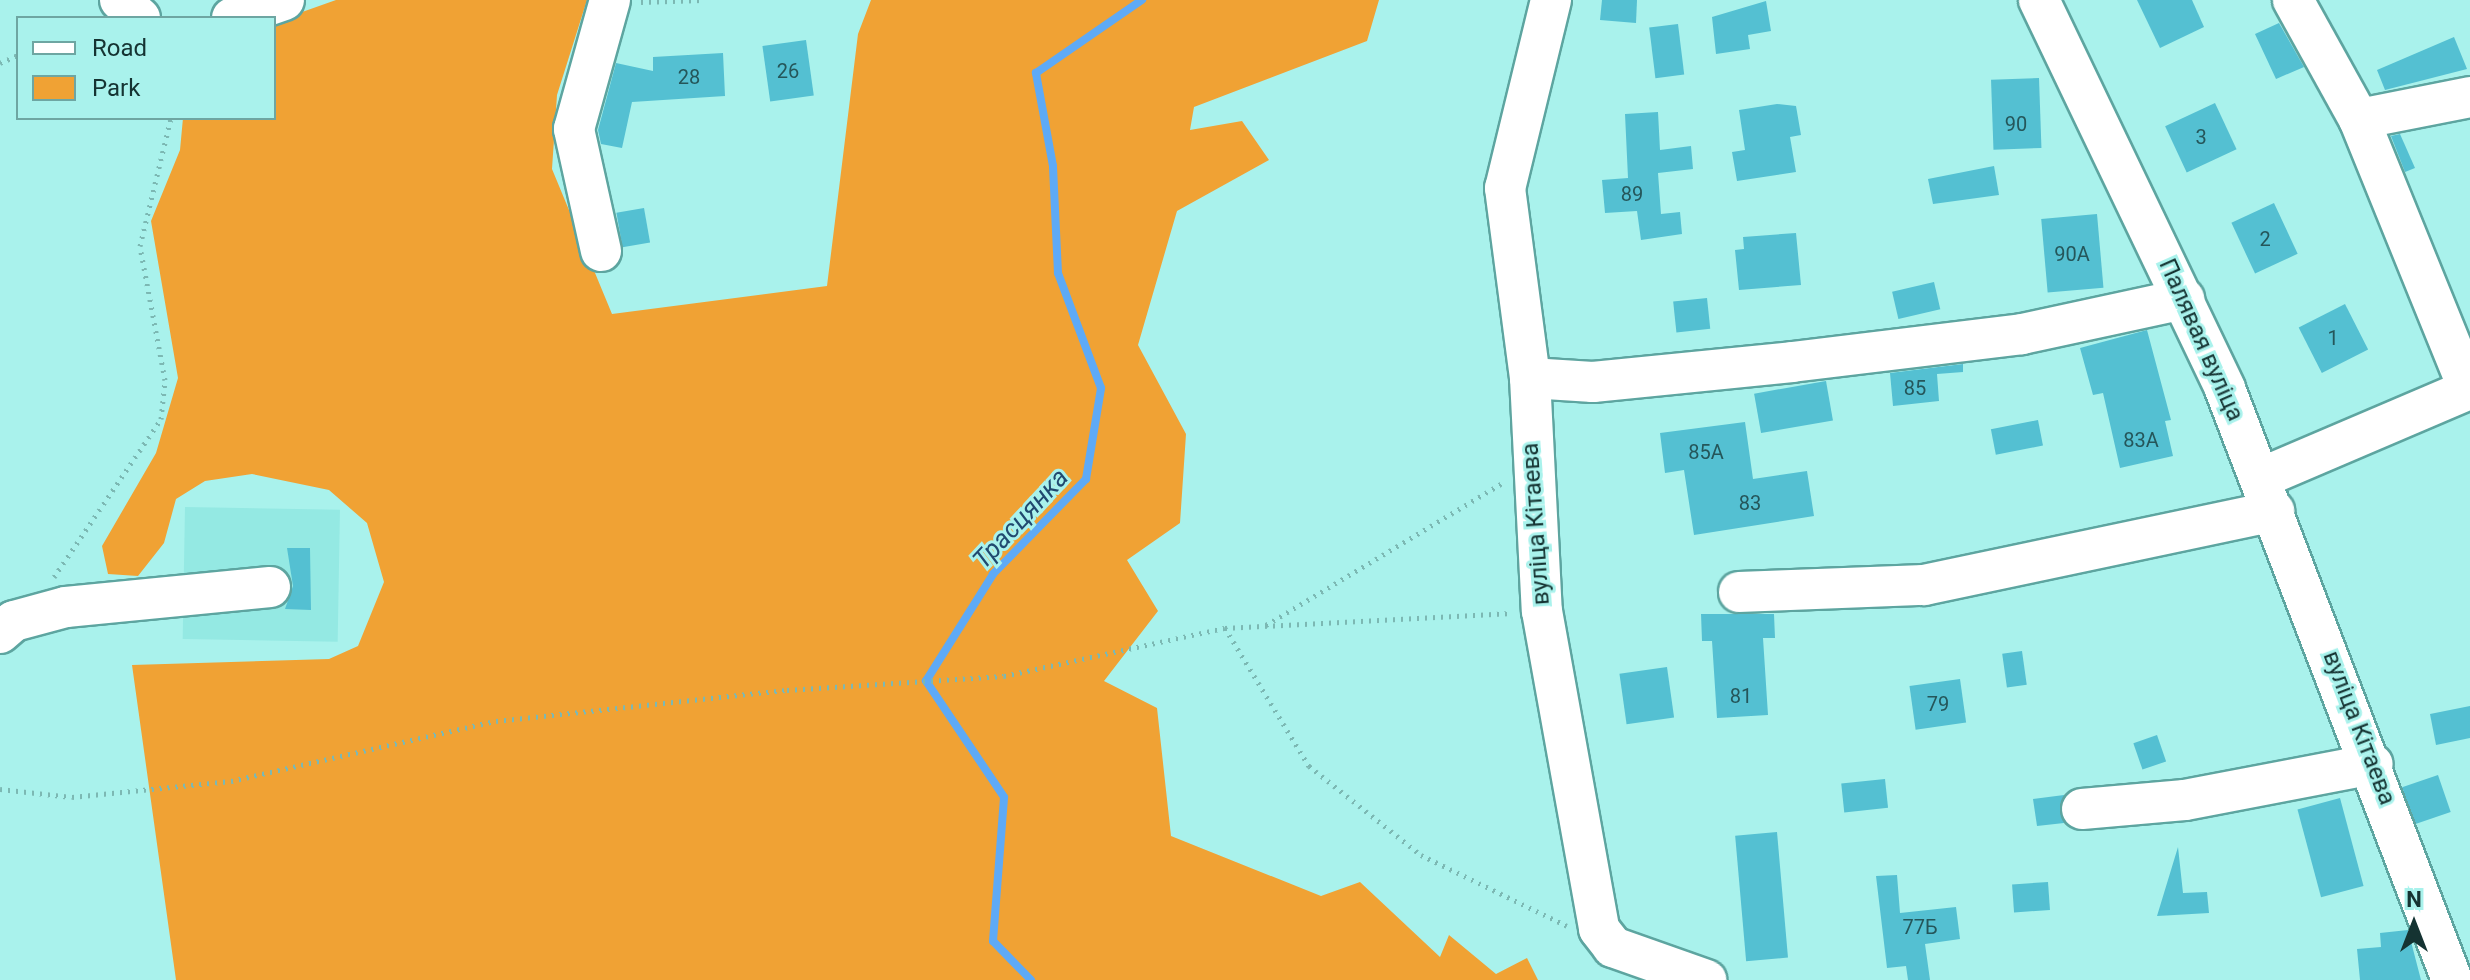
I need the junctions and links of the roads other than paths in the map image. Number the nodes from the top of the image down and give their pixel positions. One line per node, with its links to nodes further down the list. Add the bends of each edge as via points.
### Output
1 (120, 0): 7 (street)
2 (284, 0): 8 (street)
3 (610, 0): 11 (street, via 574,129)
4 (1551, 0): 13 (street, вуліца Кітаева, via 1505,188)
5 (2039, 0): 12 (street, Палявая вуліца)
6 (2293, 0): 10 (street)
7 (138, 16)
8 (238, 16)
9 (2470, 97): 10 (street)
10 (2359, 119): 14 (street)
11 (601, 251)
12 (2184, 299): 13 (street, via 2022,334 1593,382); 15 (street, Палявая вуліца)
13 (1530, 378): 21 (street, вуліца Кітаева, via 1529,466 1542,611 1590,906 1613,947)
14 (2470, 390): 15 (street)
15 (2268, 494): 17 (street, via 1924,585); 19 (street, вуліца Кітаева)
16 (270, 587): 18 (street, via 66,607)
17 (1739, 592)
18 (7, 627)
19 (2373, 764): 20 (street, via 2185,800); 22 (street, вуліца Кітаева)
20 (2082, 809)
21 (1706, 980)
22 (2452, 980)

